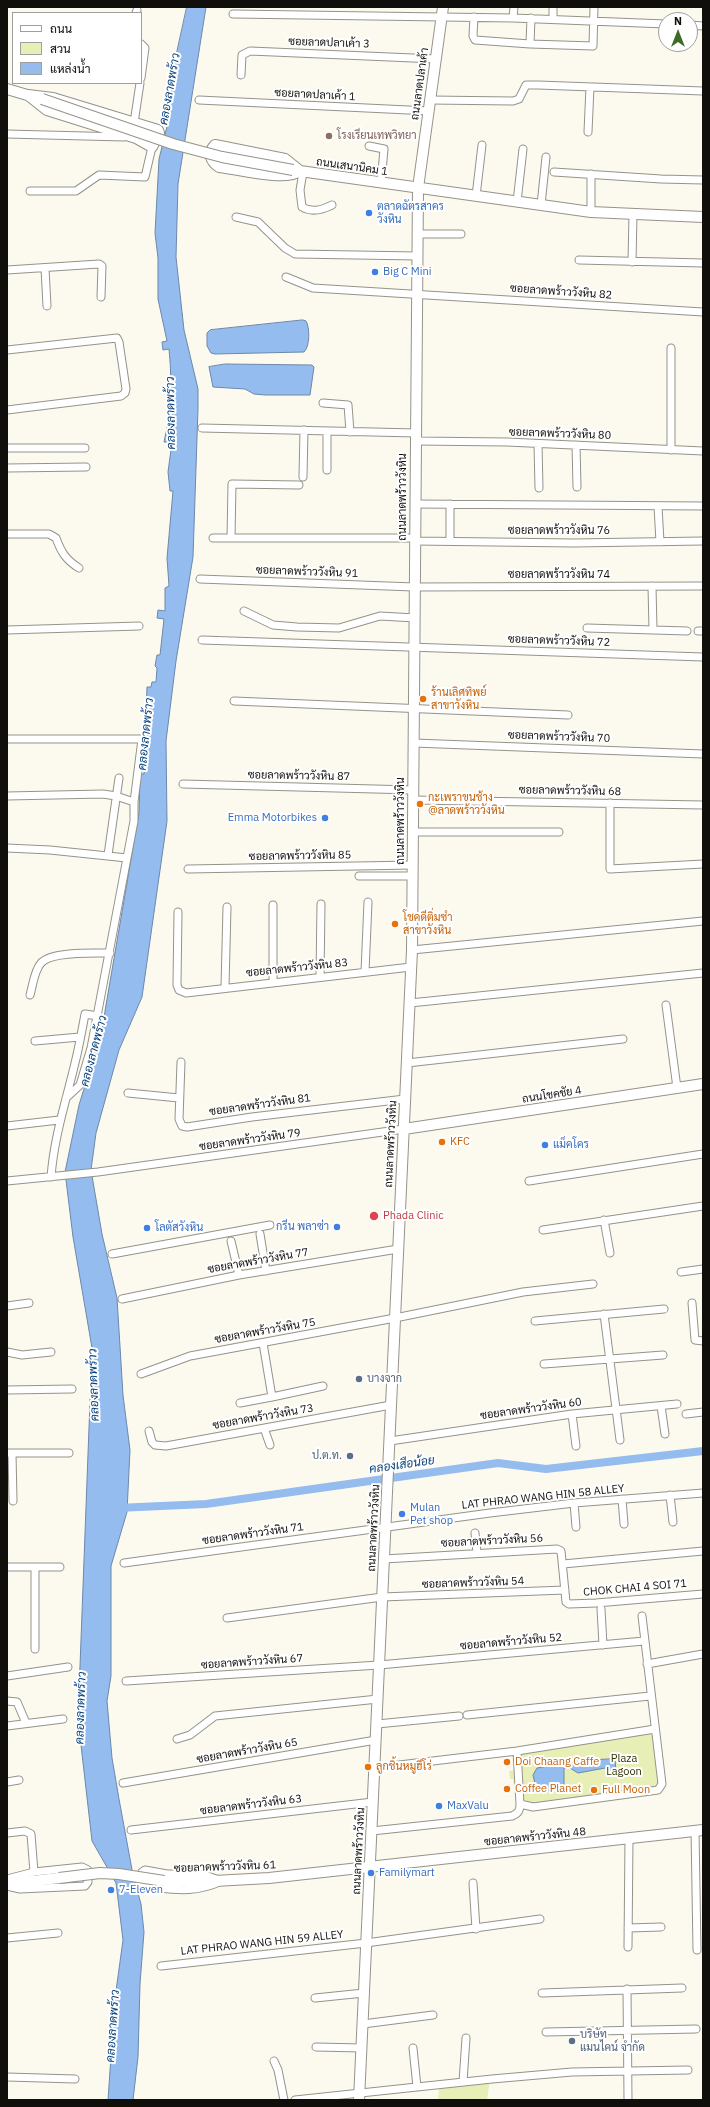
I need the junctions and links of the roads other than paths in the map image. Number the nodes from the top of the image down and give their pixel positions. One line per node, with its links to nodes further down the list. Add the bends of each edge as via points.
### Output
1 (514, 7): 7 (street)
2 (553, 7): 9 (street)
3 (594, 7): 10 (street)
4 (442, 12): 5 (street); 6 (street); 14 (street, ถนนลาดปลาเค้า)
5 (232, 14)
6 (474, 17): 7 (street); 12 (street, via 475,40)
7 (513, 18): 8 (street)
8 (531, 18): 9 (street); 12 (street)
9 (553, 19): 10 (street)
10 (594, 21): 11 (street); 12 (street, via 593,46)
11 (658, 24)
12 (530, 44)
13 (142, 45): 15 (street, via 145,48)
14 (436, 59): 16 (street, ซอยลาดปลาเค้า 3, via 250,51 242,55); 23 (street, ถนนลาดปลาเค้า)
15 (142, 70)
16 (241, 75)
17 (140, 84): 25 (street)
18 (590, 87): 20 (street); 23 (street, via 526,86 519,99 506,102); 26 (street)
19 (7, 89): 21 (street, ถนนเสนานิคม 1)
20 (703, 91)
21 (28, 95): 25 (street, via 53,98); 28 (street, via 47,110); 34 (street, ถนนเสนานิคม 1, bridge, via 180,146 222,157)
22 (199, 100): 24 (street, ซอยลาดปลาเค้า 1)
23 (430, 100): 24 (street, ถนนลาดปลาเค้า)
24 (429, 111): 39 (street, ถนนลาดปลาเค้า)
25 (134, 123): 31 (street, via 159,131)
26 (588, 132)
27 (7, 134): 28 (street)
28 (136, 138): 31 (street)
29 (482, 145): 41 (street)
30 (369, 146): 38 (street, via 384,149)
31 (152, 147): 40 (street, via 145,177 99,175 76,191)
32 (523, 149): 42 (street)
33 (546, 157): 44 (street)
34 (299, 171): 34 (street, via 296,175 284,176 219,167 210,157 212,148 216,145 223,146 285,159); 38 (street, ถนนเสนานิคม 1); 43 (street, via 302,207 309,211)
35 (554, 172): 36 (street)
36 (590, 174): 37 (street, via 661,180); 45 (street)
37 (703, 180)
38 (381, 184): 39 (street, ถนนเสนานิคม 1)
39 (418, 188): 41 (street, ถนนเสนานิคม 1); 49 (street, ถนนลาดพร้าววังหิน)
40 (30, 191)
41 (476, 196): 42 (street, ถนนเสนานิคม 1)
42 (517, 202): 44 (street, ถนนเสนานิคม 1)
43 (332, 205)
44 (541, 205): 45 (street, ถนนเสนานิคม 1)
45 (590, 212): 46 (street, ถนนเสนานิคม 1)
46 (633, 214): 48 (street, ถนนเสนานิคม 1); 53 (street)
47 (236, 217): 51 (street, via 258,222 284,248 295,254)
48 (703, 217)
49 (418, 234): 50 (street); 51 (street, ถนนลาดพร้าววังหิน)
50 (461, 234)
51 (417, 256): 58 (street, ถนนลาดพร้าววังหิน)
52 (579, 260): 53 (street)
53 (632, 262): 54 (street)
54 (703, 263)
55 (45, 268): 56 (street); 59 (street, via 99,264 102,266); 60 (street)
56 (7, 270)
57 (286, 277): 58 (street, ซอยลาดพร้าววังหิน 82, via 313,288)
58 (417, 293): 61 (street, ซอยลาดพร้าววังหิน 82); 70 (street, ถนนลาดพร้าววังหิน)
59 (101, 297)
60 (47, 306)
61 (703, 312)
62 (670, 348): 75 (street)
63 (7, 350): 65 (street, via 117,338 126,389 121,396)
64 (323, 402): 69 (street, via 348,405)
65 (7, 410)
66 (202, 428): 67 (street, ซอยลาดพร้าววังหิน 80)
67 (304, 430): 68 (street, ซอยลาดพร้าววังหิน 80); 80 (street)
68 (327, 431): 69 (street, ซอยลาดพร้าววังหิน 80); 79 (street)
69 (350, 432): 70 (street, ซอยลาดพร้าววังหิน 80)
70 (416, 437): 71 (street, ซอยลาดพร้าววังหิน 80); 84 (street, ถนนลาดพร้าววังหิน)
71 (538, 444): 72 (street, ซอยลาดพร้าววังหิน 80); 83 (street)
72 (576, 445): 75 (street, ซอยลาดพร้าววังหิน 80); 82 (street)
73 (7, 448): 74 (street)
74 (85, 448)
75 (671, 450): 76 (street, ซอยลาดพร้าววังหิน 80)
76 (703, 451)
77 (86, 467): 78 (street)
78 (7, 468)
79 (327, 470)
80 (303, 477)
81 (299, 485): 90 (street, via 232,484)
82 (577, 487)
83 (538, 488)
84 (415, 504): 85 (street); 91 (street, ถนนลาดพร้าววังหิน)
85 (450, 504): 86 (street); 92 (street)
86 (658, 506): 87 (street); 94 (street)
87 (703, 506)
88 (7, 534): 95 (street, via 48,534 56,538 61,552 69,562)
89 (213, 538): 90 (street, ซอยลาดพร้าววังหิน 76)
90 (231, 538): 91 (street, ซอยลาดพร้าววังหิน 76)
91 (415, 539): 92 (street, ซอยลาดพร้าววังหิน 76); 97 (street, ถนนลาดพร้าววังหิน)
92 (450, 541): 94 (street, ซอยลาดพร้าววังหิน 76)
93 (703, 541): 94 (street, ซอยลาดพร้าววังหิน 76)
94 (660, 542)
95 (79, 568)
96 (200, 580): 97 (street, ซอยลาดพร้าววังหิน 91)
97 (414, 586): 98 (street, ซอยลาดพร้าววังหิน 74); 101 (street, ถนนลาดพร้าววังหิน)
98 (652, 586): 99 (street, ซอยลาดพร้าววังหิน 74); 105 (street)
99 (703, 586)
100 (244, 611): 101 (street, via 273,624 297,627 339,628 380,616)
101 (415, 618): 108 (street, ถนนลาดพร้าววังหิน)
102 (139, 626): 104 (street)
103 (587, 628): 105 (street)
104 (7, 630)
105 (653, 630): 106 (street)
106 (687, 631)
107 (202, 640): 108 (street, ซอยลาดพร้าววังหิน 72)
108 (414, 646): 109 (street, ซอยลาดพร้าววังหิน 72); 111 (street, ถนนลาดพร้าววังหิน)
109 (703, 657)
110 (234, 701): 111 (street)
111 (414, 709): 112 (street); 114 (street, ถนนลาดพร้าววังหิน)
112 (568, 715)
113 (7, 739): 122 (street, via 142,739)
114 (414, 743): 115 (street, ซอยลาดพร้าววังหิน 70); 118 (street, ถนนลาดพร้าววังหิน)
115 (703, 754)
116 (119, 778): 120 (street)
117 (183, 784): 118 (street, ซอยลาดพร้าววังหิน 87)
118 (413, 790): 121 (street, ถนนลาดพร้าววังหิน)
119 (7, 796): 120 (street)
120 (116, 796): 122 (street); 128 (street)
121 (413, 800): 123 (street, ซอยลาดพร้าววังหิน 68); 125 (street, ถนนลาดพร้าววังหิน)
122 (134, 802): 129 (street, via 134,821)
123 (610, 803): 124 (street, ซอยลาดพร้าววังหิน 68); 130 (street, via 610,869)
124 (703, 805)
125 (413, 832): 126 (street); 131 (street, ถนนลาดพร้าววังหิน)
126 (559, 832)
127 (7, 848): 128 (street)
128 (108, 856): 129 (street)
129 (127, 858): 142 (street)
130 (703, 864)
131 (413, 865): 132 (street, ซอยลาดพร้าววังหิน 85); 134 (street, ถนนลาดพร้าววังหิน)
132 (188, 868)
133 (359, 876): 134 (street)
134 (413, 876): 141 (street, ถนนลาดพร้าววังหิน)
135 (368, 902): 144 (street)
136 (321, 904): 146 (street)
137 (273, 905): 147 (street)
138 (227, 907): 148 (street)
139 (178, 912): 148 (street, ซอยลาดพร้าววังหิน 83, via 179,990 186,993)
140 (703, 921): 141 (street)
141 (412, 950): 143 (street, ถนนลาดพร้าววังหิน)
142 (110, 953): 149 (street, via 58,955 47,958 37,971); 152 (street)
143 (412, 967): 144 (street, ซอยลาดพร้าววังหิน 83); 150 (street, ถนนลาดพร้าววังหิน)
144 (366, 972): 146 (street, ซอยลาดพร้าววังหิน 83)
145 (703, 973): 150 (street)
146 (320, 977): 147 (street, ซอยลาดพร้าววังหิน 83)
147 (273, 982): 148 (street, ซอยลาดพร้าววังหิน 83)
148 (225, 987)
149 (30, 995)
150 (410, 1003): 157 (street, ถนนลาดพร้าววังหิน)
151 (666, 1005): 159 (street)
152 (98, 1016): 153 (street, via 85,1014); 161 (street, via 80,1085)
153 (80, 1037): 155 (street); 161 (street)
154 (623, 1040): 157 (street)
155 (35, 1041)
156 (181, 1062): 162 (street, ซอยลาดพร้าววังหิน 81)
157 (407, 1063): 163 (street, ถนนลาดพร้าววังหิน)
158 (703, 1084): 159 (street, ถนนโชคชัย 4)
159 (677, 1088): 166 (street, ถนนโชคชัย 4)
160 (128, 1094): 162 (street)
161 (66, 1098): 164 (street)
162 (179, 1098): 163 (street, ซอยลาดพร้าววังหิน 81, via 179,1119 182,1126 187,1127)
163 (405, 1099): 166 (street, ถนนลาดพร้าววังหิน)
164 (59, 1120): 165 (street); 168 (street, via 53,1152)
165 (7, 1126)
166 (404, 1129): 168 (street, ซอยลาดพร้าววังหิน 79); 177 (street, ถนนลาดพร้าววังหิน)
167 (703, 1154): 170 (street)
168 (52, 1177): 169 (street, ซอยลาดพร้าววังหิน 79)
169 (7, 1181)
170 (529, 1181)
171 (703, 1206): 172 (street)
172 (604, 1220): 174 (street); 178 (street)
173 (270, 1225): 179 (street)
174 (543, 1230)
175 (260, 1234): 181 (street)
176 (231, 1241): 183 (street)
177 (398, 1249): 181 (street, ซอยลาดพร้าววังหิน 77); 191 (street, ถนนลาดพร้าววังหิน)
178 (610, 1253)
179 (112, 1254)
180 (703, 1269): 182 (street)
181 (266, 1271): 183 (street, ซอยลาดพร้าววังหิน 77)
182 (681, 1272)
183 (239, 1275): 185 (street, ซอยลาดพร้าววังหิน 77)
184 (593, 1284): 191 (street, ซอยลาดพร้าววังหิน 75, via 523,1292)
185 (122, 1299)
186 (692, 1303): 193 (street)
187 (29, 1304): 188 (street)
188 (7, 1306)
189 (664, 1309): 190 (street)
190 (604, 1314): 192 (street); 198 (street)
191 (395, 1318): 194 (street, ซอยลาดพร้าววังหิน 75); 207 (street, ถนนลาดพร้าววังหิน)
192 (536, 1321)
193 (700, 1341)
194 (263, 1343): 200 (street, ซอยลาดพร้าววังหิน 75, via 190,1356); 204 (street)
195 (7, 1352): 196 (street, via 22,1355)
196 (51, 1352)
197 (663, 1355): 198 (street)
198 (608, 1359): 199 (street); 209 (street)
199 (544, 1364)
200 (140, 1374)
201 (323, 1386): 204 (street)
202 (72, 1389): 203 (street)
203 (7, 1390)
204 (272, 1397): 205 (street)
205 (240, 1403)
206 (677, 1404): 208 (street, ซอยลาดพร้าววังหิน 60)
207 (391, 1405): 213 (street, ซอยลาดพร้าววังหิน 73); 217 (street, ถนนลาดพร้าววังหิน)
208 (661, 1406): 209 (street, ซอยลาดพร้าววังหิน 60); 215 (street)
209 (615, 1410): 211 (street, ซอยลาดพร้าววังหิน 60); 216 (street)
210 (703, 1412): 212 (street)
211 (572, 1414): 217 (street, ซอยลาดพร้าววังหิน 60); 219 (street)
212 (686, 1414)
213 (264, 1428): 214 (street, ซอยลาดพร้าววังหิน 73, via 166,1446 155,1445); 218 (street)
214 (149, 1431)
215 (665, 1434)
216 (620, 1440)
217 (390, 1441): 229 (street, ถนนลาดพร้าววังหิน)
218 (270, 1445)
219 (576, 1446)
220 (10, 1453): 221 (street); 225 (street)
221 (70, 1453)
222 (703, 1493): 223 (street, LAT PHRAO WANG HIN 58 ALLEY)
223 (670, 1496): 224 (street, LAT PHRAO WANG HIN 58 ALLEY); 227 (street)
224 (622, 1499): 226 (street, LAT PHRAO WANG HIN 58 ALLEY); 228 (street)
225 (13, 1501)
226 (574, 1503): 229 (street, LAT PHRAO WANG HIN 58 ALLEY); 230 (street)
227 (673, 1522)
228 (624, 1524)
229 (386, 1526): 234 (street, ถนนลาดพร้าววังหิน); 235 (street, ซอยลาดพร้าววังหิน 71)
230 (576, 1527)
231 (476, 1532): 233 (street)
232 (703, 1551): 236 (street)
233 (477, 1553): 234 (street, ซอยลาดพร้าววังหิน 56); 236 (street, ซอยลาดพร้าววังหิน 56, via 557,1549 561,1551)
234 (384, 1558): 242 (street, ถนนลาดพร้าววังหิน)
235 (124, 1563)
236 (563, 1564): 240 (street, ซอยลาดพร้าววังหิน 56)
237 (7, 1567): 238 (street)
238 (35, 1567): 239 (street); 249 (street)
239 (60, 1567)
240 (565, 1590): 242 (street, ซอยลาดพร้าววังหิน 54); 243 (street, ซอยลาดพร้าววังหิน 56, via 566,1602)
241 (703, 1594): 243 (street, CHOK CHAI 4 SOI 71)
242 (382, 1597): 246 (street, ซอยลาดพร้าววังหิน 54); 252 (street, ถนนลาดพร้าววังหิน)
243 (569, 1604)
244 (601, 1609): 248 (street)
245 (642, 1616): 247 (street)
246 (227, 1618)
247 (644, 1642): 248 (street, ซอยลาดพร้าววังหิน 52); 251 (street)
248 (603, 1645): 252 (street, ซอยลาดพร้าววังหิน 52)
249 (34, 1649)
250 (703, 1654): 251 (street)
251 (647, 1664): 256 (street)
252 (379, 1665): 255 (street, ซอยลาดพร้าววังหิน 67); 257 (street, ถนนลาดพร้าววังหิน)
253 (68, 1667): 254 (street)
254 (7, 1676)
255 (126, 1681)
256 (650, 1696): 261 (street); 263 (street)
257 (378, 1699): 261 (street, ถนนลาดพร้าววังหิน); 264 (street, via 215,1716 190,1736)
258 (7, 1701): 260 (street, via 17,1702)
259 (63, 1718): 260 (street)
260 (26, 1723): 262 (street)
261 (376, 1724): 265 (street, ถนนลาดพร้าววังหิน)
262 (7, 1726)
263 (655, 1729): 266 (street); 272 (street, via 662,1784 658,1790 534,1807)
264 (177, 1739)
265 (376, 1740): 267 (street, ถนนลาดพร้าววังหิน); 270 (street, ซอยลาดพร้าววังหิน 65)
266 (517, 1751): 267 (street); 272 (street)
267 (374, 1768): 271 (street, ถนนลาดพร้าววังหิน)
268 (19, 1780): 269 (street)
269 (7, 1782)
270 (123, 1783)
271 (373, 1802): 273 (street, ซอยลาดพร้าววังหิน 63); 275 (street, ถนนลาดพร้าววังหิน)
272 (520, 1804): 275 (street, via 520,1810 512,1816)
273 (131, 1830)
274 (699, 1830): 277 (street, ซอยลาดพร้าววังหิน 48); 292 (street)
275 (372, 1831): 278 (street, ถนนลาดพร้าววังหิน)
276 (7, 1833): 279 (street, via 25,1831 31,1834)
277 (629, 1838): 278 (street, ซอยลาดพร้าววังหิน 48); 286 (street)
278 (369, 1868): 281 (street, ซอยลาดพร้าววังหิน 61); 290 (street, ถนนลาดพร้าววังหิน)
279 (34, 1872): 280 (street); 283 (street, via 82,1867 88,1870 89,1877 85,1886 20,1889)
280 (7, 1879)
281 (222, 1881): 281 (street, via 202,1874 166,1874 148,1870 142,1872 141,1880 143,1885 149,1888 196,1890); 283 (street, ซอยลาดพร้าววังหิน 61, bridge, via 164,1881 100,1873)
282 (473, 1883): 287 (street)
283 (7, 1885)
284 (540, 1919): 287 (street, LAT PHRAO WANG HIN 59 ALLEY)
285 (661, 1927): 286 (street)
286 (628, 1928): 291 (street)
287 (476, 1929): 290 (street, LAT PHRAO WANG HIN 59 ALLEY)
288 (58, 1933): 289 (street)
289 (7, 1938)
290 (366, 1943): 293 (street, LAT PHRAO WANG HIN 59 ALLEY); 296 (street, ถนนลาดพร้าววังหิน)
291 (628, 1948)
292 (697, 1950)
293 (161, 1966)
294 (682, 1988): 295 (street)
295 (628, 1989): 297 (street); 302 (street)
296 (364, 1993): 298 (street); 300 (street, ถนนลาดพร้าววังหิน)
297 (542, 1993)
298 (315, 1998)
299 (433, 2015): 300 (street)
300 (363, 2024): 306 (street, ถนนลาดพร้าววังหิน)
301 (696, 2029): 302 (street)
302 (628, 2030): 303 (street); 310 (street)
303 (546, 2032)
304 (466, 2038): 313 (street)
305 (316, 2047): 306 (street)
306 (362, 2048): 315 (street, ถนนลาดพร้าววังหิน)
307 (413, 2048): 314 (street)
308 (274, 2061): 316 (street)
309 (688, 2070): 310 (street)
310 (629, 2071): 313 (street, via 572,2072); 318 (street)
311 (7, 2076): 312 (street)
312 (74, 2079)
313 (463, 2082): 314 (street)
314 (417, 2087): 315 (street)
315 (359, 2097): 317 (street)
316 (284, 2100)
317 (295, 2100)
318 (628, 2100)

